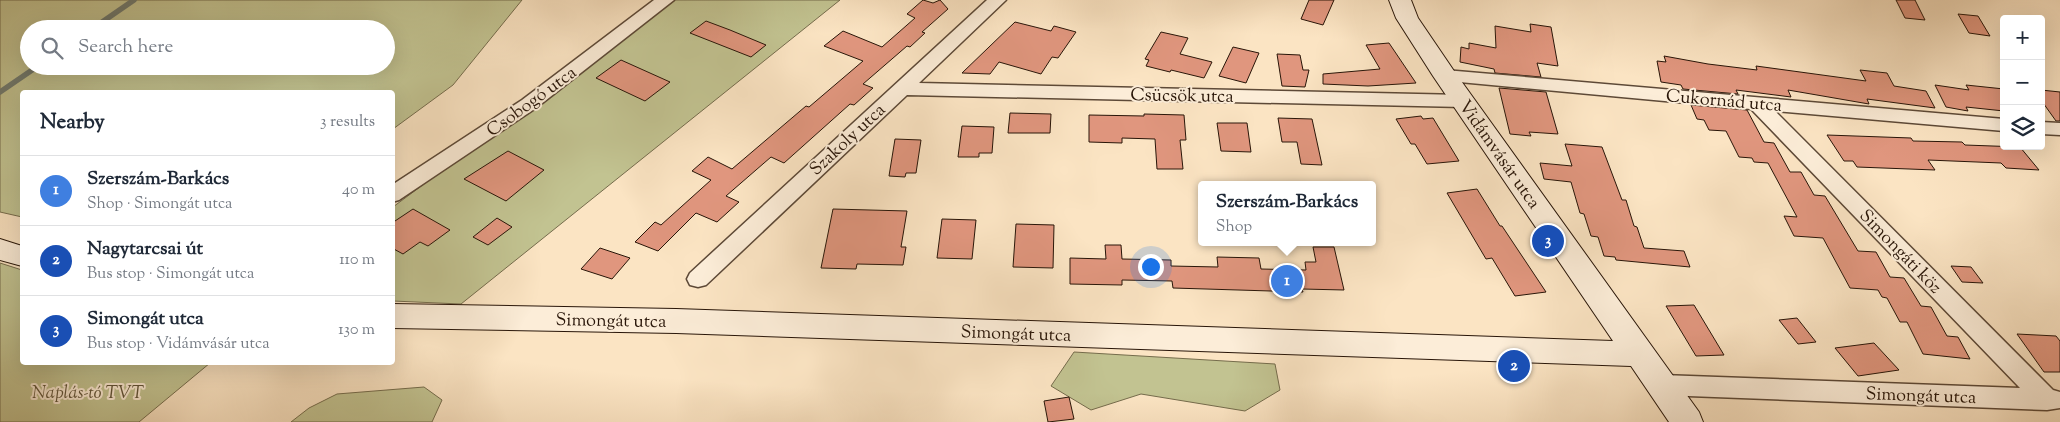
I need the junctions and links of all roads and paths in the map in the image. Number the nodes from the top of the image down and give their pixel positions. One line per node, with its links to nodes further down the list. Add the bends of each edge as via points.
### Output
1 (665, 0): 11 (street, Csobogó utca, via 529,104)
2 (997, 0): 5 (street, Szakoly utca)
3 (1400, 0): 4 (main road, Vidámvásár utca, via 1407,18)
4 (1445, 76): 6 (main road, Vidámvásár utca); 7 (street, Cukornád utca)
5 (901, 89): 6 (street, Csücsök utca); 14 (street, Szakoly utca)
6 (1463, 101): 16 (main road, Vidámvásár utca)
7 (1756, 103): 8 (street, Cukornád utca); 18 (street, Simongáti köz)
8 (2000, 125)
9 (2045, 128): 10 (street)
10 (2060, 129)
11 (395, 193)
12 (0, 249): 13 (main road)
13 (20, 255)
14 (698, 279)
15 (395, 316): 16 (main road, Simongát utca, via 686,321)
16 (1640, 354): 17 (main road, Vidámvásár utca)
17 (1662, 385): 18 (street, Simongát utca); 19 (main road, Vidámvásár utca)
18 (2054, 400)
19 (1687, 422)

